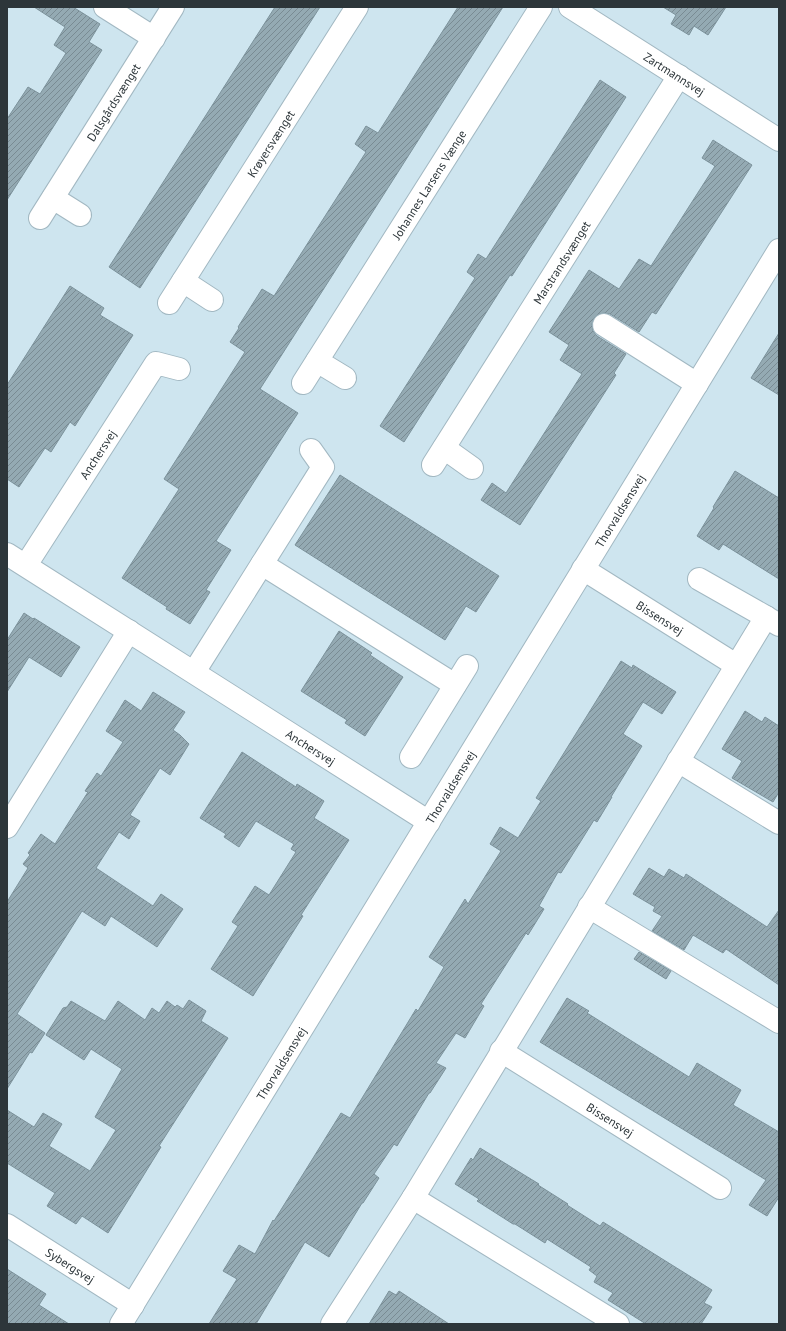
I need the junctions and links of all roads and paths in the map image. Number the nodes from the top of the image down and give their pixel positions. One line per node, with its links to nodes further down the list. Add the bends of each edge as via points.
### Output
1 (105, 7): 6 (street)
2 (173, 7): 6 (street, Dalsgårdsvænget)
3 (357, 7): 13 (street, Krøyersvænget)
4 (541, 7): 17 (street, Johannes Larsens Vænge)
5 (570, 7): 7 (street, Zartmannsvej)
6 (154, 38): 9 (street, Dalsgårdsvænget)
7 (679, 76): 8 (street, Zartmannsvej); 23 (street, Marstrandsvænget, via 439,457)
8 (779, 140)
9 (53, 198): 10 (street); 11 (street, Dalsgårdsvænget)
10 (80, 215)
11 (40, 218)
12 (779, 250): 21 (street, Thorvaldsensvej)
13 (183, 280): 14 (street); 15 (street, Krøyersvænget)
14 (212, 300)
15 (169, 303)
16 (604, 325): 21 (street)
17 (317, 361): 19 (street); 20 (street, Johannes Larsens Vænge)
18 (179, 369): 26 (street, Anchersvej, via 156,364)
19 (345, 378)
20 (303, 383)
21 (697, 384): 27 (street, Thorvaldsensvej)
22 (311, 450): 25 (street, via 323,467)
23 (472, 468)
24 (7, 554): 26 (street, Anchersvej)
25 (262, 564): 33 (street); 34 (street)
26 (26, 565): 30 (street, Anchersvej)
27 (583, 570): 31 (street, Bissensvej); 37 (street, Thorvaldsensvej)
28 (699, 579): 29 (street)
29 (773, 621): 31 (street)
30 (129, 631): 33 (street, Anchersvej); 39 (street)
31 (736, 665): 36 (street)
32 (468, 666): 34 (street)
33 (194, 672): 37 (street, Anchersvej)
34 (455, 685): 35 (street)
35 (411, 757)
36 (678, 761): 38 (street); 40 (street)
37 (429, 822): 46 (street, Thorvaldsensvej)
38 (779, 823)
39 (7, 828)
40 (589, 907): 41 (street); 42 (street)
41 (779, 1022)
42 (501, 1051): 43 (street, Bissensvej); 44 (street)
43 (720, 1188)
44 (413, 1198): 48 (street); 49 (street)
45 (7, 1225): 46 (street, Sybergsvej)
46 (133, 1305): 47 (street, Thorvaldsensvej)
47 (121, 1324)
48 (332, 1324)
49 (618, 1324)

